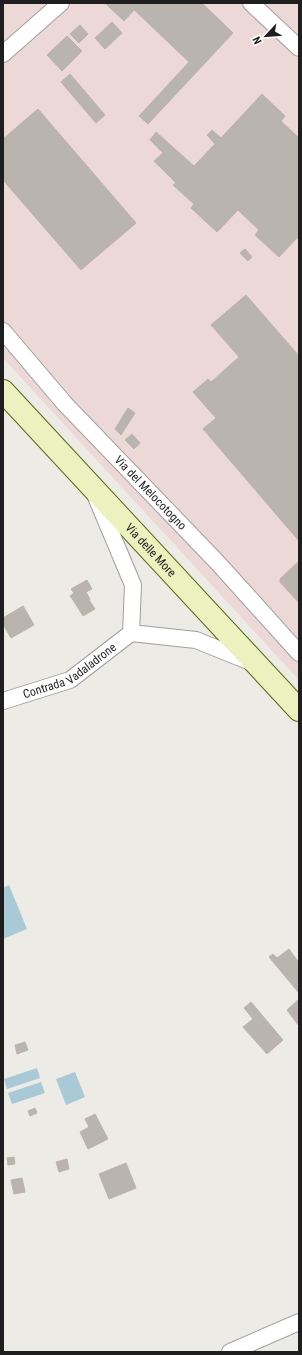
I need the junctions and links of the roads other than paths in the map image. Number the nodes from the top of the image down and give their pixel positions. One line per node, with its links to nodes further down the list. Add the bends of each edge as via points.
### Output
1 (61, 3): 4 (street)
2 (251, 3): 3 (street)
3 (299, 48)
4 (3, 54)
5 (3, 331): 9 (street, Via del Melocotogno, via 65,404 217,562)
6 (3, 391): 7 (main road, Via delle More)
7 (92, 488): 8 (street, via 133,585); 10 (main road, Via delle More)
8 (131, 633): 10 (street, via 196,640); 11 (street, Contrada Vadaladrone, via 70,680)
9 (299, 653)
10 (257, 665): 12 (main road, Via delle More)
11 (3, 701)
12 (299, 710)
13 (299, 1322): 14 (street)
14 (230, 1352)

